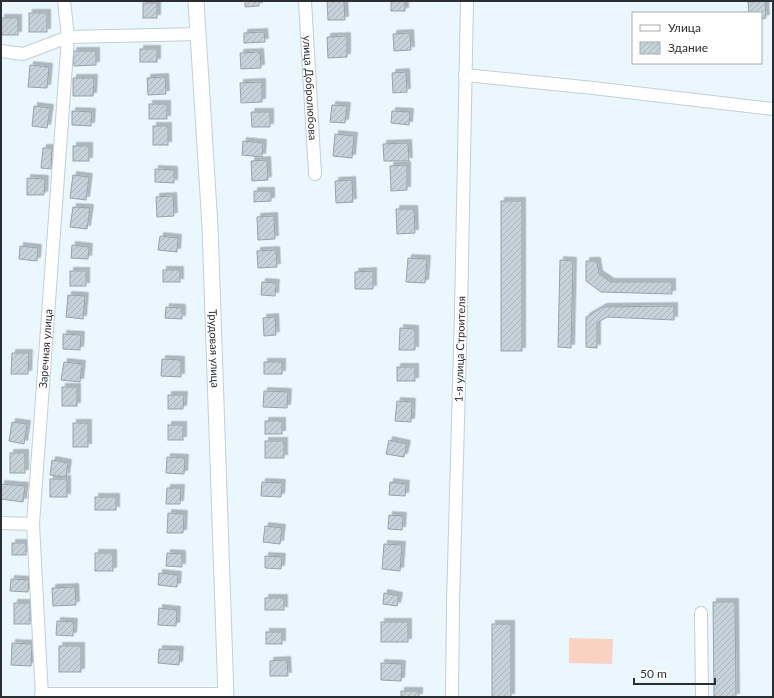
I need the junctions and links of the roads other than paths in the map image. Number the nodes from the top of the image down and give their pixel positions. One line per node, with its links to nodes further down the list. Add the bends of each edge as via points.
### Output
1 (64, 1): 6 (street, Заречная улица)
2 (196, 1): 5 (street, Трудовая улица)
3 (305, 1): 10 (street, улица Добролюбова)
4 (467, 1): 8 (street, 1-я улица Строителя)
5 (199, 34): 6 (street); 15 (street, Трудовая улица, via 212,256)
6 (68, 37): 7 (street, via 23,54); 12 (street, Заречная улица)
7 (1, 51)
8 (465, 75): 9 (street); 16 (street, 1-я улица Строителя)
9 (773, 109)
10 (315, 174)
11 (1, 523): 12 (street)
12 (33, 524): 14 (street, Заречная улица)
13 (701, 614): 17 (street)
14 (41, 695): 15 (street)
15 (226, 696)
16 (452, 697)
17 (702, 697)

